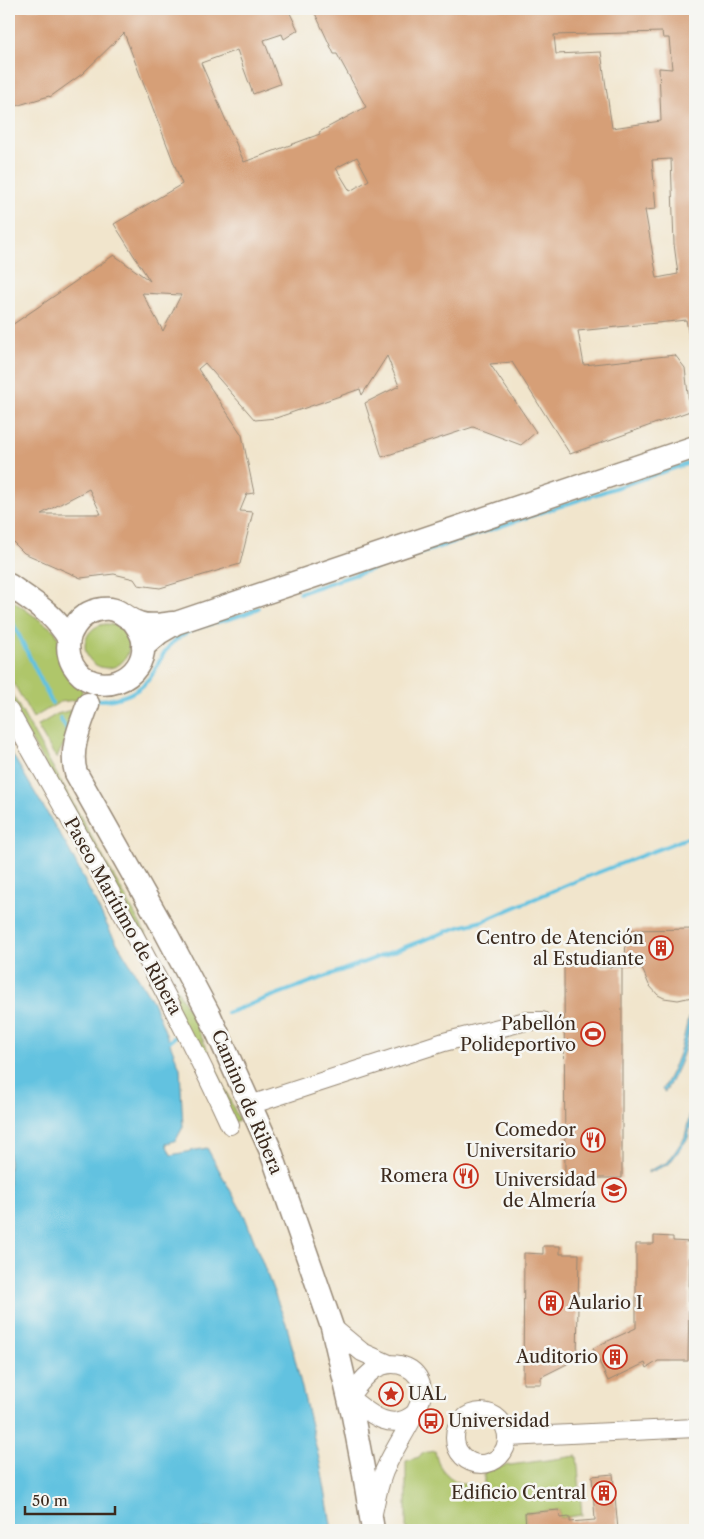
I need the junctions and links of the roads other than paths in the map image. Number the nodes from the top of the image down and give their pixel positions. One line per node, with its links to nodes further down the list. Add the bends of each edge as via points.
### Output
1 (695, 447): 6 (main road)
2 (9, 585): 3 (main road)
3 (47, 611): 4 (main road, via 65,618); 7 (main road)
4 (82, 618): 5 (main road, via 96,610 110,609 118,610); 7 (main road)
5 (133, 621): 6 (main road, via 148,625); 8 (main road, via 140,632)
6 (176, 623): 8 (main road)
7 (69, 639): 9 (main road, via 71,660)
8 (143, 647): 10 (main road, via 137,667 129,676)
9 (84, 677): 10 (main road, via 98,684); 11 (main road)
10 (112, 683): 11 (main road)
11 (89, 702): 14 (main road, Camino de Ribera, via 74,747 76,773 204,1005)
12 (9, 711): 15 (street, Paseo Marítimo de Ribera, via 148,961)
13 (542, 1021): 14 (street, via 444,1042)
14 (250, 1105): 16 (main road, Camino de Ribera, via 270,1149)
15 (230, 1125)
16 (332, 1327): 17 (street); 20 (main road, Camino de Ribera)
17 (362, 1352): 18 (street); 19 (street)
18 (389, 1364): 19 (street); 21 (street, via 404,1366 417,1376 422,1390)
19 (364, 1378): 20 (street)
20 (349, 1397): 21 (street, via 386,1421 402,1422); 24 (main road, Camino de Ribera)
21 (415, 1412): 24 (street, via 381,1477)
22 (695, 1428): 23 (street)
23 (508, 1437)
24 (372, 1526)

